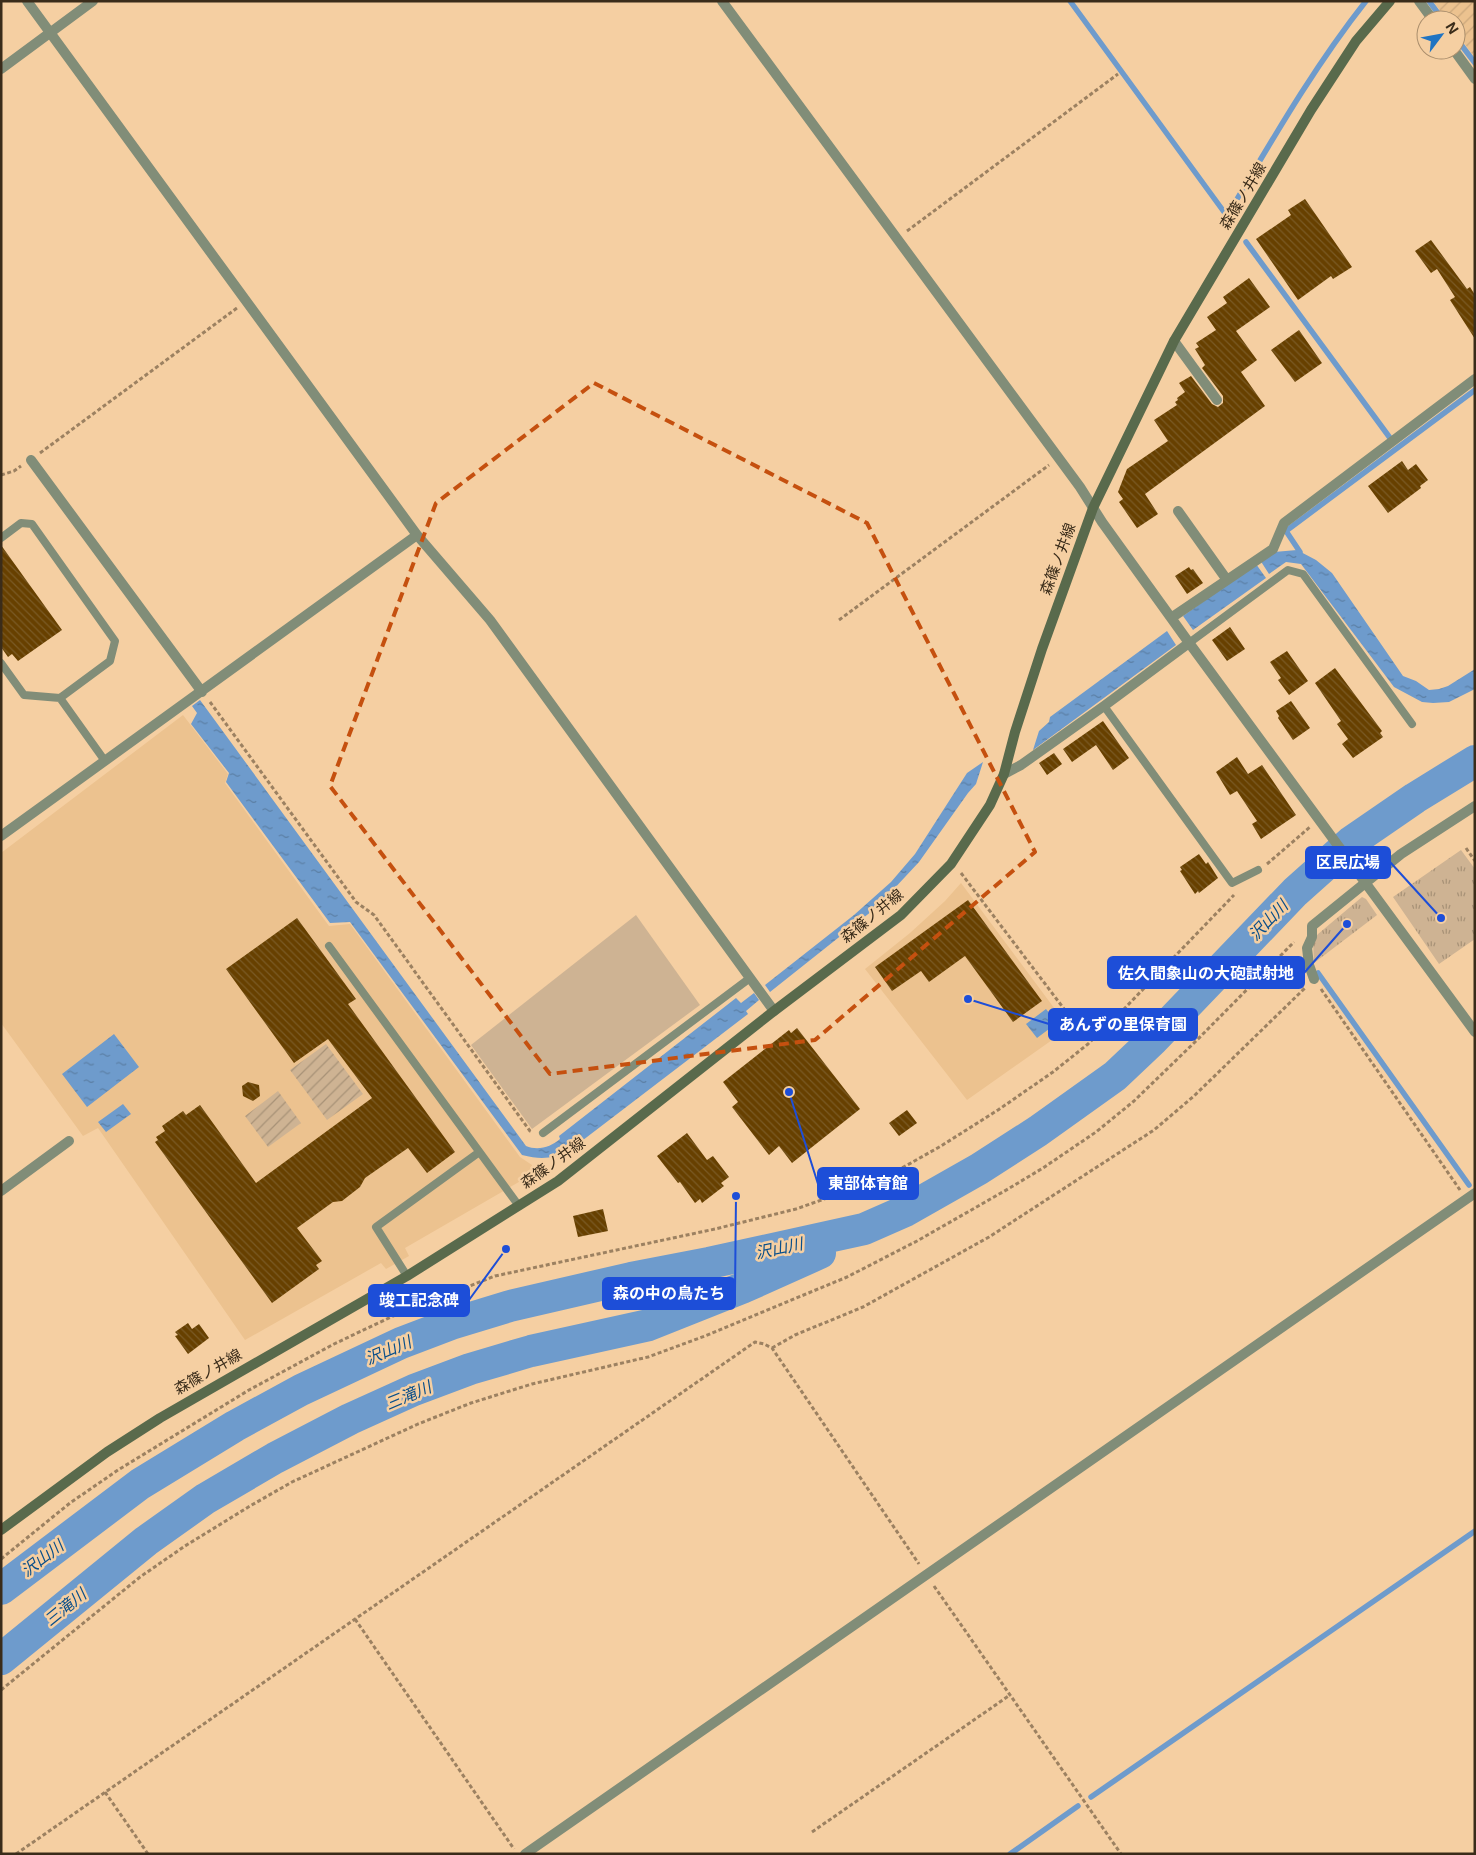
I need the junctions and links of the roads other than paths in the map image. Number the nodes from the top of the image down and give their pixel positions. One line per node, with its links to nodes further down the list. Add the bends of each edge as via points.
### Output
1 (27, 1): 5 (street)
2 (93, 1): 5 (street)
3 (722, 1): 13 (street)
4 (1390, 1): 9 (main road, 森篠ノ井線, via 1356,41 1311,110)
5 (50, 33): 7 (street); 15 (street)
6 (1461, 60): 8 (street)
7 (1, 69)
8 (1475, 79)
9 (1174, 341): 11 (street); 13 (main road, 森篠ノ井線)
10 (1475, 379): 17 (street, via 1284,523 1273,549)
11 (1217, 400)
12 (31, 460): 21 (street)
13 (1093, 508): 18 (street); 26 (main road, 森篠ノ井線, via 1042,649)
14 (1178, 511): 17 (street)
15 (418, 535): 21 (street); 32 (street, via 490,620)
16 (1, 538): 22 (lane, via 21,523 32,524 115,641 110,661)
17 (1227, 580): 18 (street)
18 (1172, 619): 19 (street)
19 (1188, 641): 23 (street); 24 (lane, via 1288,570 1302,574); 30 (street)
20 (1, 663): 22 (lane, via 24,695)
21 (202, 692): 25 (street)
22 (60, 698): 25 (lane)
23 (1104, 706): 26 (street); 29 (lane, via 1232,883)
24 (1412, 724)
25 (105, 761): 28 (street)
26 (1004, 774): 34 (main road, 森篠ノ井線, via 990,805 951,864 901,915)
27 (1475, 806): 30 (street)
28 (1, 836)
29 (1258, 870)
30 (1365, 880): 33 (street, via 1312,926 1307,948); 35 (street)
31 (328, 946): 38 (lane)
32 (750, 978): 34 (street); 36 (lane)
33 (1314, 979)
34 (774, 1011): 41 (main road, 森篠ノ井線, via 558,1180)
35 (1475, 1032)
36 (543, 1133)
37 (69, 1141): 39 (street)
38 (478, 1153): 41 (lane); 42 (lane, via 376,1227)
39 (1, 1191)
40 (1470, 1196): 44 (street)
41 (519, 1206): 42 (main road, 森篠ノ井線)
42 (407, 1276): 43 (main road, 森篠ノ井線, via 160,1418 107,1452)
43 (1, 1530)
44 (525, 1854)

